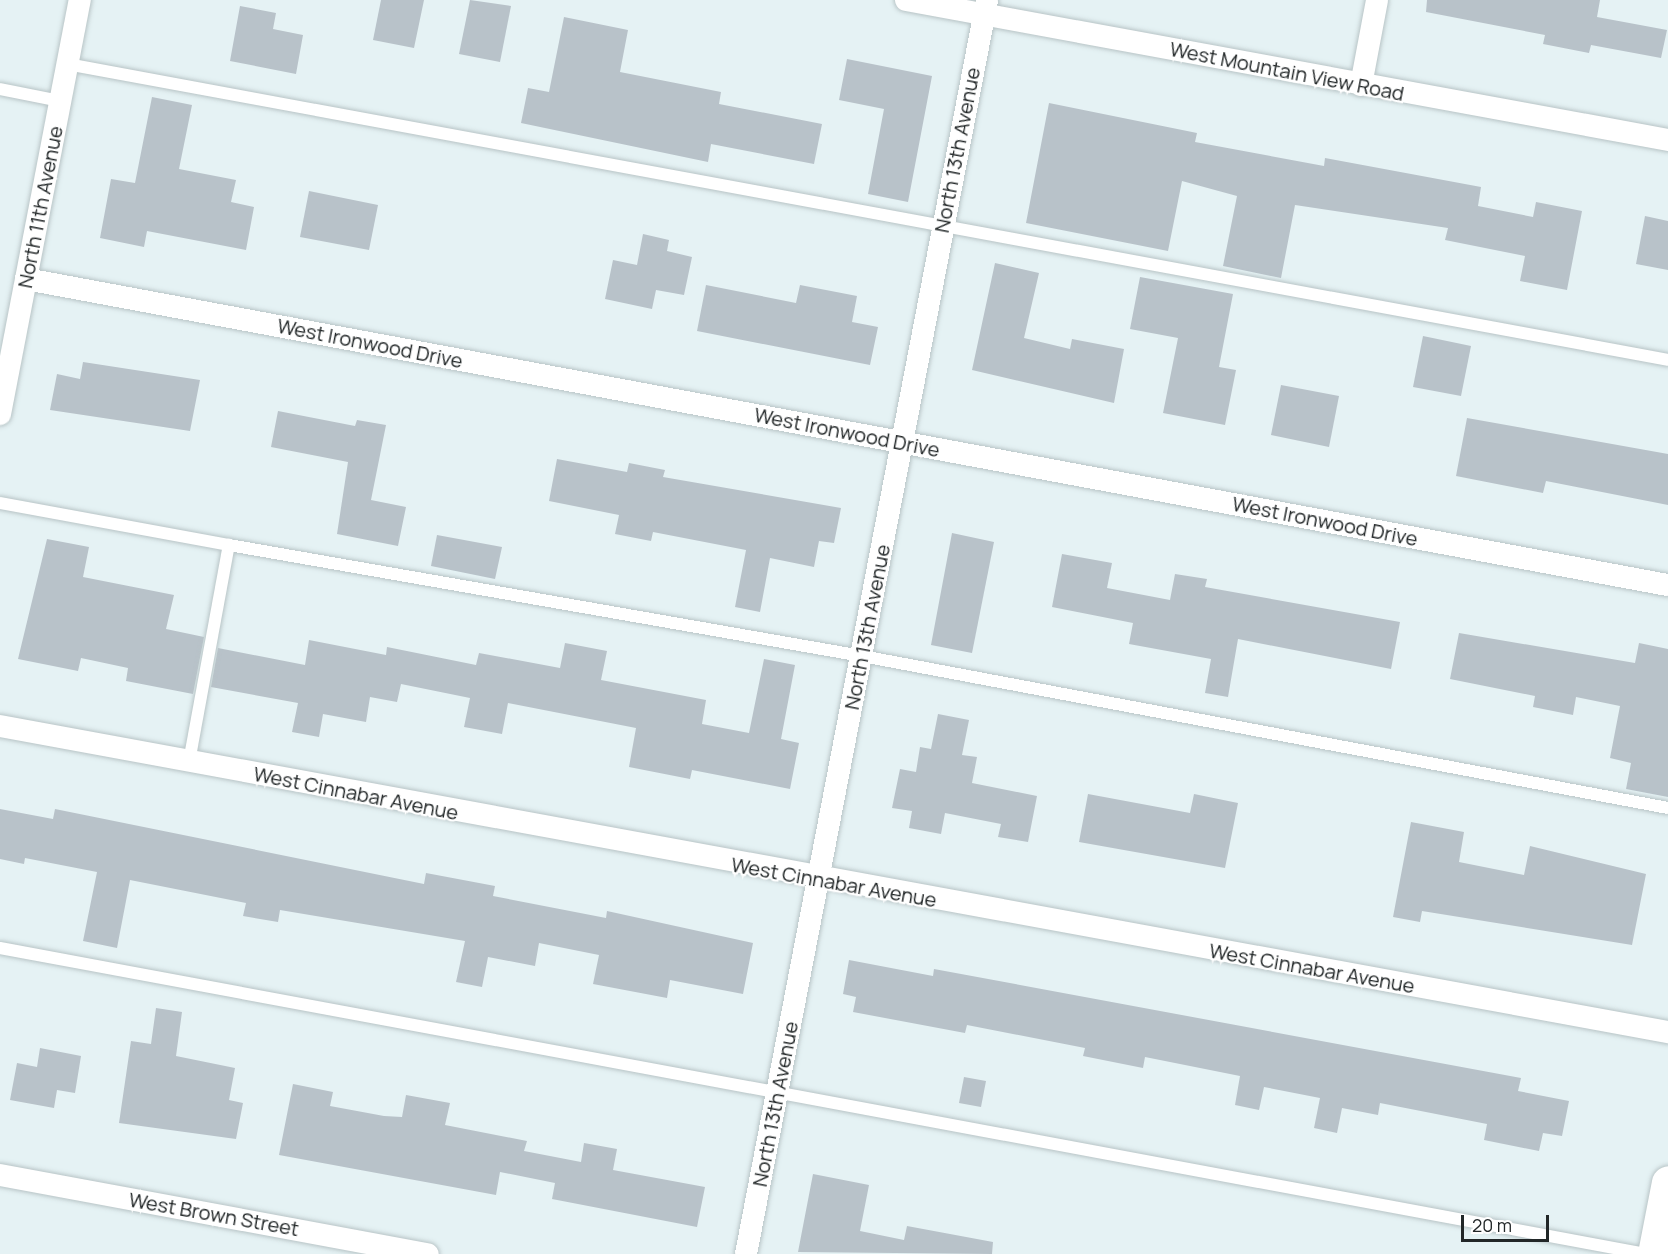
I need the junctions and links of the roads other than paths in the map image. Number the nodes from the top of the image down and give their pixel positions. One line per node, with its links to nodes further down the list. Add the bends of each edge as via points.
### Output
1 (80, 0): 5 (street, North 11th Avenue)
2 (906, 0): 4 (street, West Mountain View Road)
3 (1377, 0): 6 (street)
4 (986, 7): 6 (street, West Mountain View Road); 10 (street, North 13th Avenue)
5 (67, 64): 8 (street, North 11th Avenue); 10 (lane)
6 (1361, 85): 9 (street, West Mountain View Road)
7 (0, 89): 8 (lane)
8 (60, 101): 11 (street, North 11th Avenue)
9 (1668, 140)
10 (942, 224): 12 (lane); 14 (street, North 13th Avenue)
11 (26, 279): 13 (street, North 11th Avenue); 14 (street, West Ironwood Drive)
12 (1668, 360)
13 (0, 414)
14 (904, 442): 17 (street, West Ironwood Drive); 18 (street, North 13th Avenue)
15 (0, 504): 16 (lane)
16 (229, 545): 18 (lane); 20 (lane)
17 (1668, 585)
18 (862, 656): 21 (lane); 22 (street, North 13th Avenue)
19 (0, 726): 20 (street, West Cinnabar Avenue)
20 (189, 762): 22 (street, West Cinnabar Avenue)
21 (1668, 808)
22 (819, 879): 24 (street, West Cinnabar Avenue); 25 (street, North 13th Avenue)
23 (0, 948): 25 (lane)
24 (1668, 1032)
25 (776, 1093): 29 (street, North 13th Avenue); 30 (lane)
26 (0, 1175): 28 (street, West Brown Street)
27 (1668, 1182): 31 (street)
28 (428, 1254)
29 (746, 1254)
30 (1647, 1254)
31 (1654, 1254)

